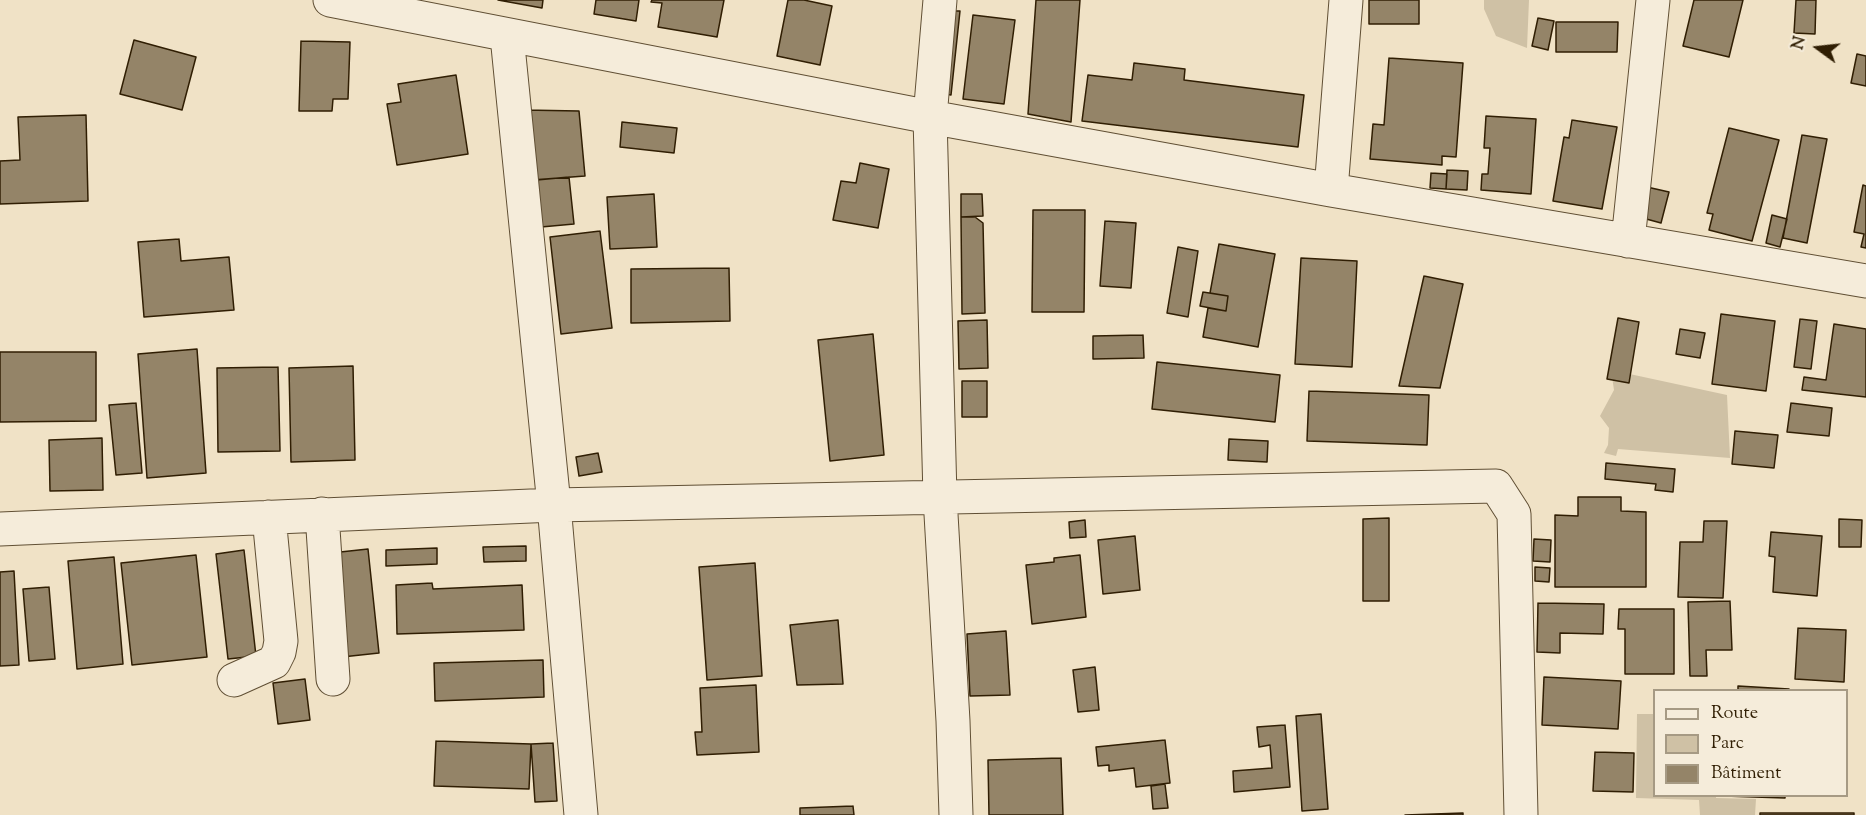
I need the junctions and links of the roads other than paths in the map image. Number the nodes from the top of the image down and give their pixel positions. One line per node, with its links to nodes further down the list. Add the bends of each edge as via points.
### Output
1 (330, 0): 5 (street)
2 (940, 0): 6 (street)
3 (1346, 0): 7 (street)
4 (1653, 0): 8 (street)
5 (507, 36): 6 (street); 11 (street)
6 (930, 117): 7 (street); 10 (street)
7 (1331, 190): 8 (street)
8 (1628, 241): 9 (street)
9 (1866, 281)
10 (940, 497): 11 (street); 18 (street); 19 (street, via 1496,486 1514,514)
11 (554, 505): 12 (street); 17 (street)
12 (322, 514): 13 (street); 15 (street)
13 (269, 517): 14 (street); 16 (street, via 281,641 274,662)
14 (0, 529)
15 (333, 679)
16 (234, 680)
17 (581, 815)
18 (956, 815)
19 (1521, 815)

